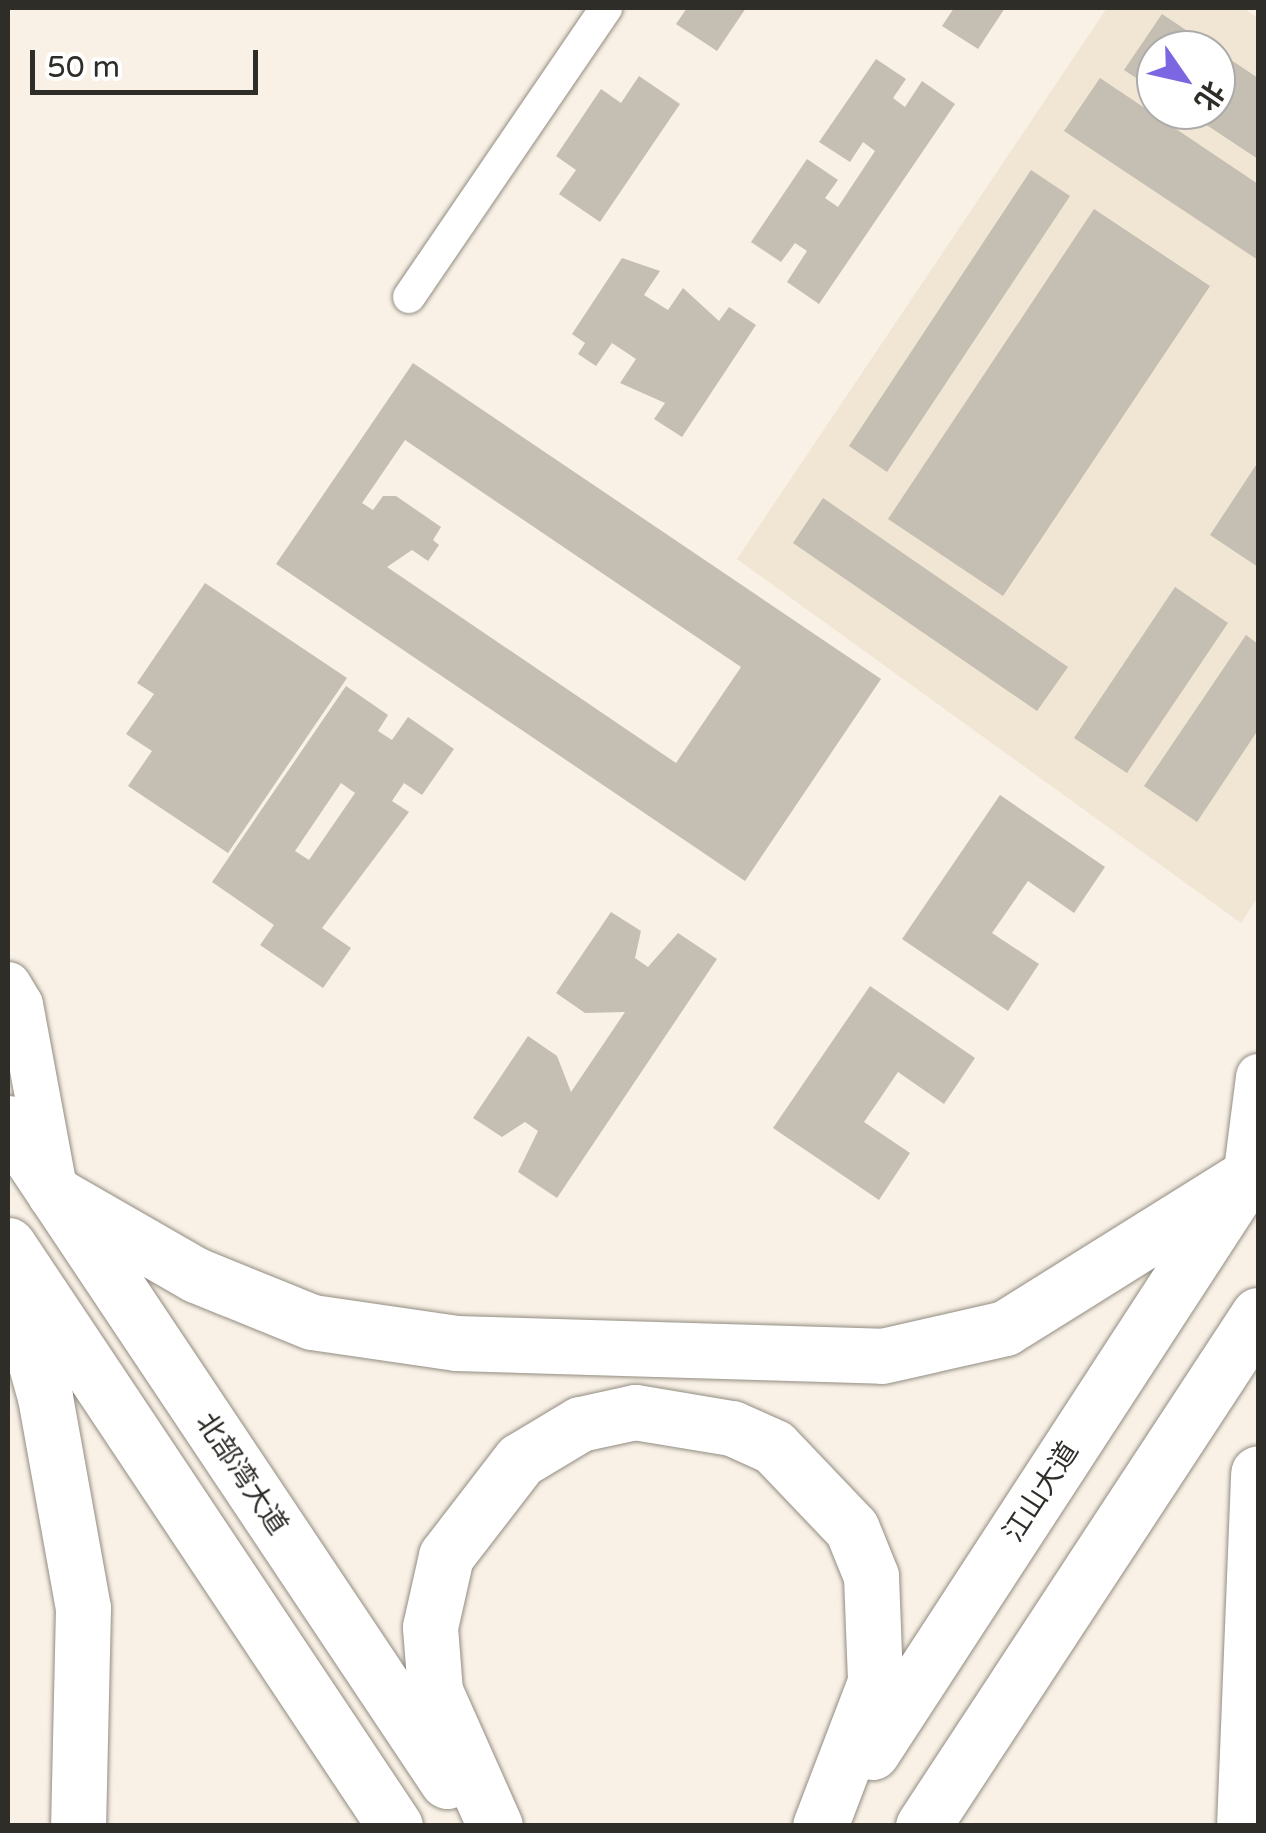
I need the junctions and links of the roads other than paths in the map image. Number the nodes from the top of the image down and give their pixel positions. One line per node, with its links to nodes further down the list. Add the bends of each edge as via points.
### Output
1 (606, 8): 2 (street)
2 (409, 297)
3 (8, 984): 7 (main road, via 20,1004)
4 (1258, 1076): 6 (main road)
5 (8, 1122): 7 (highway, 北部湾大道)
6 (1252, 1168): 7 (highway, via 1004,1328 882,1356 456,1343 312,1322 196,1276); 16 (highway, 江山大道)
7 (55, 1194): 14 (highway, 北部湾大道)
8 (8, 1245): 13 (highway)
9 (8, 1262): 12 (highway, via 45,1397 83,1608)
10 (1258, 1315): 17 (highway)
11 (1258, 1473): 18 (highway)
12 (78, 1826)
13 (395, 1826)
14 (476, 1826)
15 (495, 1826): 16 (highway, via 434,1691 430,1627 446,1556 520,1460 580,1424 635,1412 732,1428 774,1448 852,1529 872,1576 876,1682)
16 (822, 1826)
17 (923, 1826)
18 (1244, 1826)

